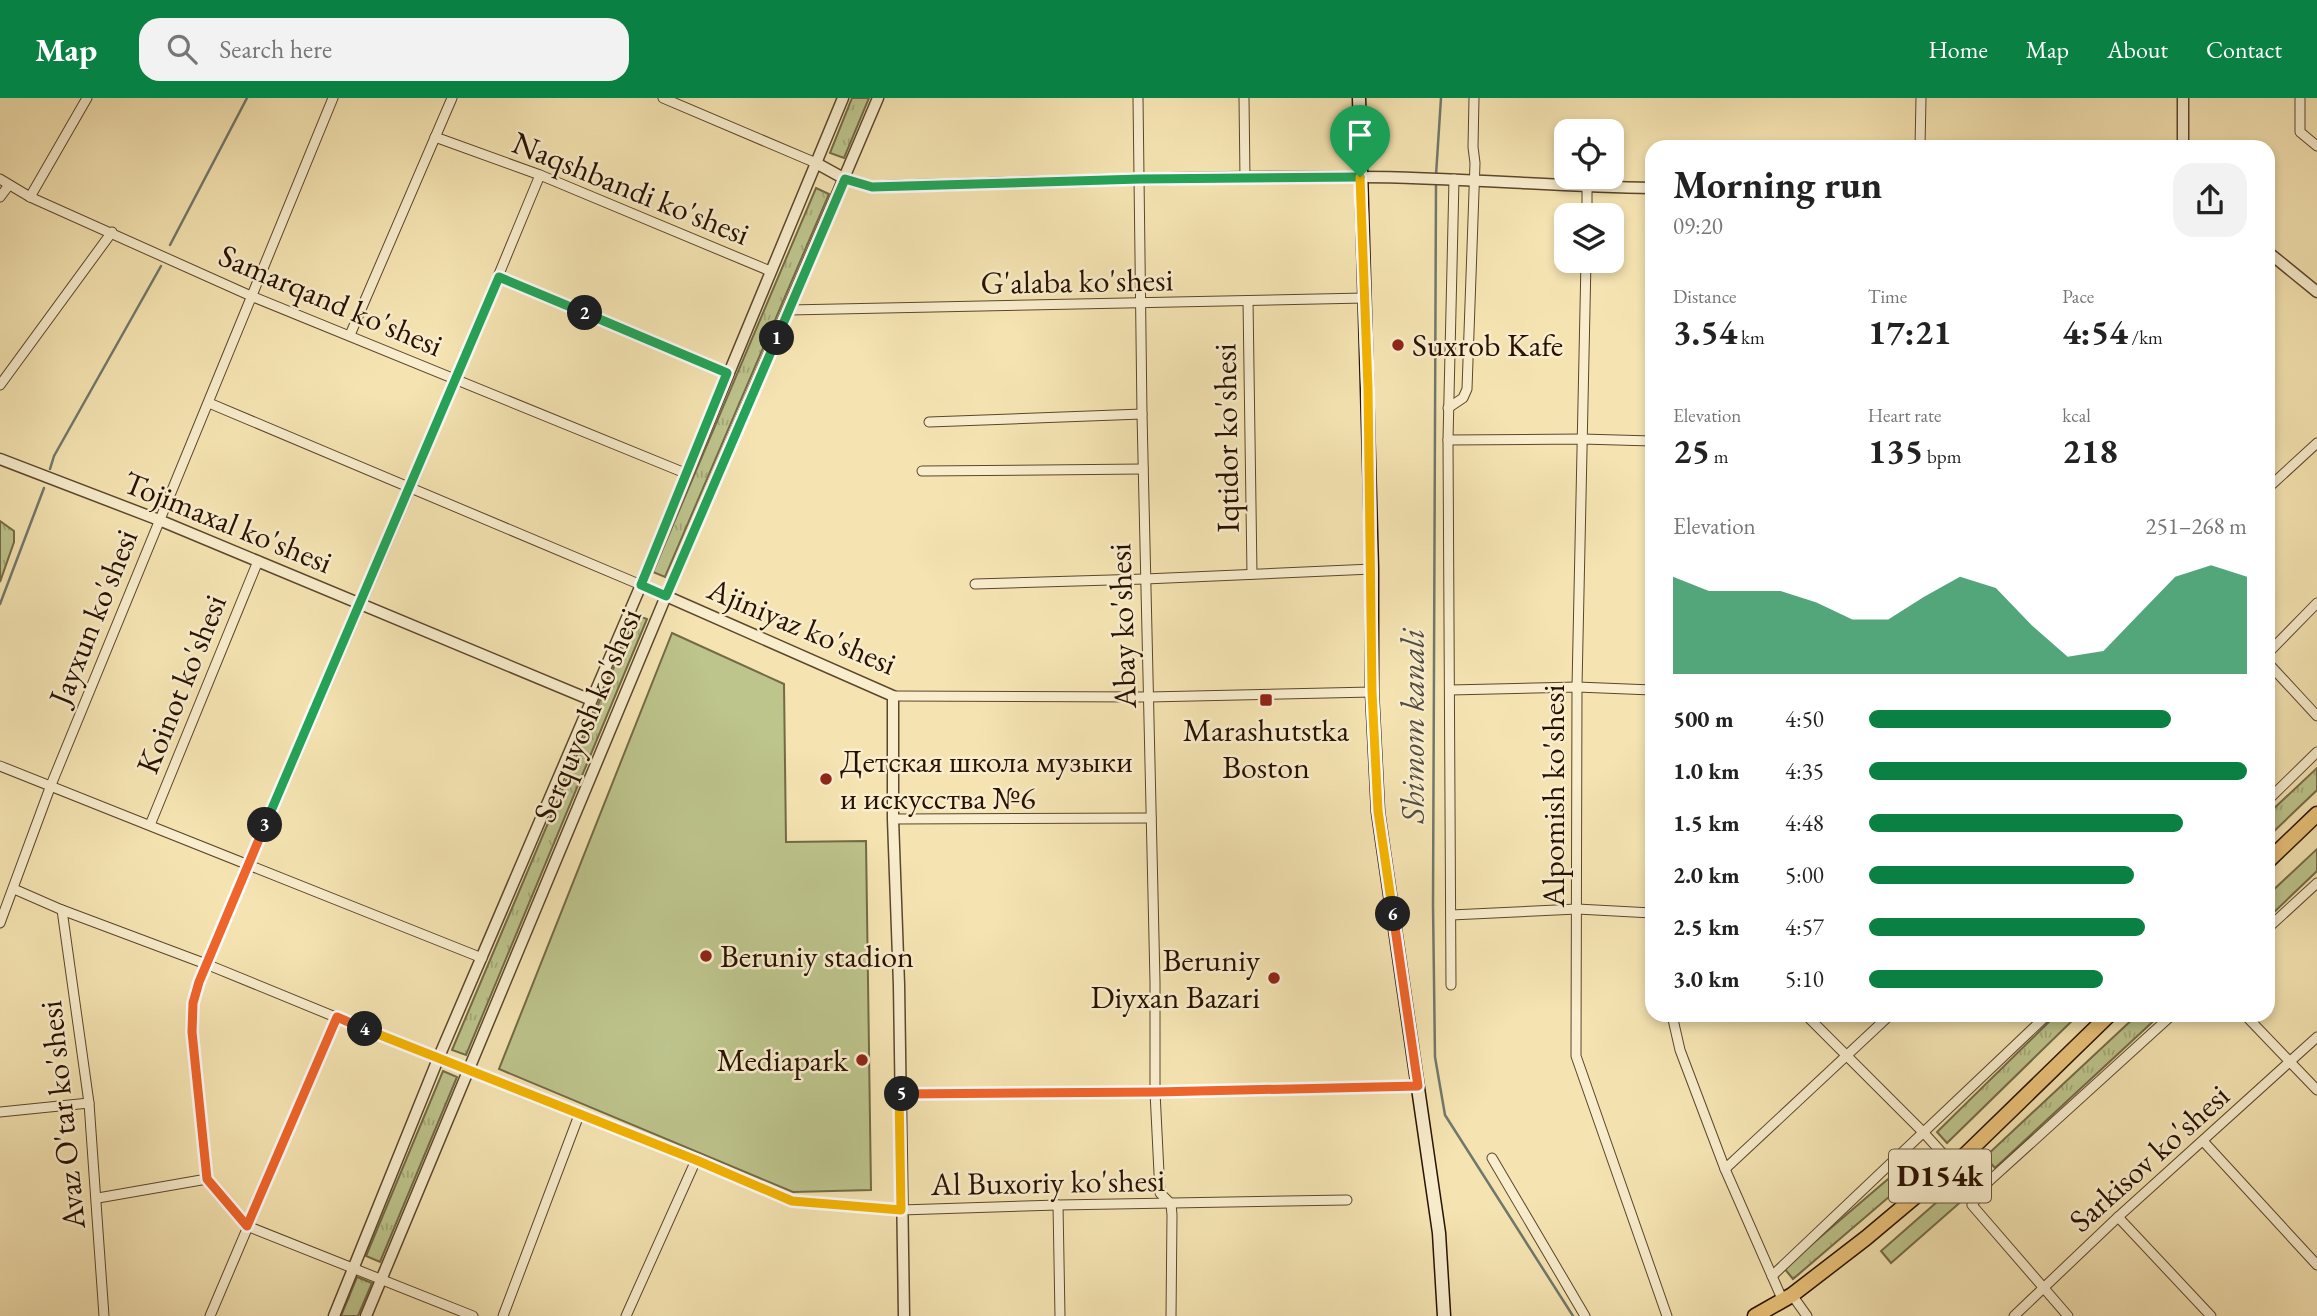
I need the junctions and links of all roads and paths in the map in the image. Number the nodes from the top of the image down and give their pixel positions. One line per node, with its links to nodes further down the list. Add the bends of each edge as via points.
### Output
1 (87, 98): 31 (street)
2 (333, 98): 39 (street, Jayxun ko'shesi)
3 (452, 98): 14 (street)
4 (663, 98): 18 (street)
5 (843, 98): 18 (street, Serquyosh ko'shesi)
6 (878, 98): 22 (street, Serquyosh ko'shesi)
7 (1138, 98): 23 (street, Abay ko'shesi)
8 (1244, 98): 24 (street)
9 (1359, 98): 20 (main road)
10 (1474, 98): 26 (street)
11 (1921, 98): 15 (street)
12 (2183, 98): 16 (street)
13 (2300, 98): 17 (street, via 2300,132)
14 (435, 137): 19 (street, Naqshbandi ko'shesi); 44 (street)
15 (1920, 140)
16 (2183, 140)
17 (2317, 146)
18 (816, 163): 22 (street); 35 (street, Serquyosh ko'shesi)
19 (540, 175): 35 (street, Naqshbandi ko'shesi); 37 (street)
20 (1360, 177): 24 (street); 25 (street); 40 (main road)
21 (0, 179): 27 (street, Samarqand ko'shesi)
22 (845, 179): 23 (street, via 872,187); 43 (street, Serquyosh ko'shesi)
23 (1140, 179): 24 (street); 42 (street, Abay ko'shesi)
24 (1245, 179)
25 (1451, 179): 26 (street); 49 (street)
26 (1474, 181): 28 (street); 49 (street, via 1467,389 1463,398)
27 (9, 185): 31 (street, Samarqand ko'shesi); 32 (street)
28 (1554, 186)
29 (1624, 188): 30 (street)
30 (1645, 188)
31 (30, 197): 33 (street, Samarqand ko'shesi)
32 (0, 198)
33 (113, 232): 39 (street, Samarqand ko'shesi); 47 (street)
34 (2275, 258): 38 (street)
35 (770, 271): 45 (street, Serquyosh ko'shesi)
36 (1586, 273): 52 (street, Alpomish ko'shesi)
37 (499, 277): 45 (street); 46 (street)
38 (2317, 292)
39 (251, 296): 44 (street, Samarqand ko'shesi); 48 (street, Jayxun ko'shesi)
40 (1365, 298): 41 (street, G'alaba ko'shesi); 64 (main road)
41 (1248, 301): 42 (street, G'alaba ko'shesi); 65 (street, Iqtidor ko'shesi)
42 (1140, 304): 43 (street, G'alaba ko'shesi); 50 (street, Abay ko'shesi)
43 (789, 310): 69 (street, Serquyosh ko'shesi)
44 (350, 335): 46 (street, Samarqand ko'shesi)
45 (727, 373): 59 (street, Serquyosh ko'shesi)
46 (455, 379): 59 (street, Samarqand ko'shesi); 61 (street)
47 (0, 385)
48 (209, 403): 61 (street, Ajiniyaz ko'shesi); 62 (street, Jayxun ko'shesi)
49 (1448, 408): 53 (street)
50 (1142, 414): 51 (street); 57 (street, Abay ko'shesi)
51 (929, 422)
52 (1582, 439): 53 (street); 54 (street); 74 (street, Alpomish ko'shesi)
53 (1448, 440): 75 (street)
54 (1645, 441)
55 (2317, 443): 60 (street)
56 (0, 459): 62 (street, Tojimaxal ko'shesi)
57 (1143, 469): 58 (street); 66 (street, Abay ko'shesi)
58 (922, 471)
59 (685, 473): 68 (street, Serquyosh ko'shesi)
60 (2275, 482)
61 (410, 489): 68 (street, Ajiniyaz ko'shesi); 71 (street)
62 (159, 520): 63 (street, Tojimaxal ko'shesi); 84 (street, Jayxun ko'shesi)
63 (258, 561): 71 (street, Tojimaxal ko'shesi); 89 (street, Koinot ko'shesi)
64 (1372, 569): 65 (street); 77 (main road)
65 (1252, 574): 66 (street)
66 (1145, 579): 67 (street); 79 (street, Abay ko'shesi)
67 (975, 584)
68 (641, 585): 69 (street, Ajiniyaz ko'shesi); 80 (street, Serquyosh ko'shesi)
69 (666, 596): 78 (street, Ajiniyaz ko'shesi); 115 (street, Serquyosh ko'shesi)
70 (2317, 603): 72 (street)
71 (360, 605): 80 (street, Tojimaxal ko'shesi); 91 (street)
72 (2275, 646)
73 (2275, 671): 81 (street)
74 (1577, 687): 75 (street); 76 (street); 94 (street, Alpomish ko'shesi)
75 (1450, 690): 97 (street)
76 (1645, 690)
77 (1372, 692): 79 (street, Ajiniyaz ko'shesi); 116 (main road, via 1378,811)
78 (893, 696): 79 (street, Ajiniyaz ko'shesi); 88 (street)
79 (1149, 696): 87 (street, Abay ko'shesi)
80 (591, 700): 100 (street, Serquyosh ko'shesi)
81 (2317, 716)
82 (2317, 752): 85 (street)
83 (0, 766): 84 (street)
84 (51, 785): 89 (street); 93 (street, Jayxun ko'shesi)
85 (2275, 793)
86 (2317, 814): 90 (main road)
87 (1150, 818): 88 (street); 118 (street, Abay ko'shesi)
88 (893, 819): 119 (street)
89 (150, 825): 91 (street)
90 (2275, 854)
91 (248, 864): 100 (street); 101 (street)
92 (2317, 883): 98 (street)
93 (14, 889): 95 (street, Al Buxoriy ko'shesi); 99 (street, Jayxun ko'shesi)
94 (1577, 909): 96 (street); 97 (street); 157 (street, Alpomish ko'shesi, via 1576,1056)
95 (62, 910): 101 (street, Al Buxoriy ko'shesi); 120 (street, Avaz O'tar ko'shesi)
96 (1645, 913)
97 (1451, 915): 102 (street)
98 (2275, 922)
99 (0, 923)
100 (482, 958): 113 (street, Serquyosh ko'shesi)
101 (206, 964): 103 (street, Al Buxoriy ko'shesi); 130 (street, via 193,1003 192,1032)
102 (1451, 985)
103 (337, 1017): 113 (street, Al Buxoriy ko'shesi); 138 (street)
104 (1674, 1022): 129 (street)
105 (1813, 1022): 112 (street)
106 (1883, 1022): 112 (street)
107 (2040, 1022): 123 (street)
108 (2102, 1022): 125 (main road, D154k)
109 (2164, 1022): 131 (street)
110 (2252, 1022): 114 (street)
111 (2317, 1037): 114 (street, Sarkisov ko'shesi)
112 (1848, 1056): 123 (street); 129 (street)
113 (438, 1059): 115 (street, Al Buxoriy ko'shesi); 140 (street, Serquyosh ko'shesi)
114 (2291, 1062): 117 (street); 124 (street, Sarkisov ko'shesi)
115 (468, 1071): 122 (street, Al Buxoriy ko'shesi); 142 (street, Serquyosh ko'shesi)
116 (1418, 1086): 118 (street); 155 (main road, via 1439,1233)
117 (2317, 1090)
118 (1156, 1092): 119 (street); 134 (street, Abay ko'shesi, via 1160,1193)
119 (899, 1094): 136 (street)
120 (89, 1103): 121 (street); 132 (street, Avaz O'tar ko'shesi)
121 (0, 1111)
122 (579, 1115): 127 (street, Al Buxoriy ko'shesi); 150 (street)
123 (1924, 1133): 128 (street); 141 (street)
124 (2203, 1141): 137 (street, Sarkisov ko'shesi); 139 (street)
125 (1966, 1154): 128 (main road, D154k); 131 (street)
126 (1492, 1158): 156 (street)
127 (696, 1160): 136 (street, Al Buxoriy ko'shesi, via 792,1201); 151 (street)
128 (1952, 1165): 144 (main road, D154k)
129 (1725, 1169): 141 (street)
130 (207, 1179): 132 (street); 138 (street)
131 (1988, 1182): 143 (street, via 1972,1205)
132 (97, 1198): 145 (street, Avaz O'tar ko'shesi)
133 (1347, 1200): 134 (street, Al Buxoriy ko'shesi)
134 (1171, 1203): 135 (street, Al Buxoriy ko'shesi); 154 (street, Abay ko'shesi)
135 (1058, 1205): 136 (street, Al Buxoriy ko'shesi); 153 (street)
136 (901, 1210): 152 (street)
137 (2119, 1217): 143 (street, Sarkisov ko'shesi); 162 (street)
138 (247, 1226): 140 (street); 146 (street)
139 (2317, 1265)
140 (355, 1268): 142 (street); 147 (street, Serquyosh ko'shesi)
141 (1772, 1276): 144 (street)
142 (382, 1278): 148 (street, Serquyosh ko'shesi); 149 (street)
143 (2043, 1289): 160 (street, Sarkisov ko'shesi); 161 (street)
144 (1787, 1298): 158 (main road, D154k); 159 (street)
145 (104, 1316)
146 (210, 1316)
147 (334, 1316)
148 (366, 1316)
149 (473, 1316)
150 (503, 1316)
151 (626, 1316)
152 (904, 1316)
153 (1060, 1316)
154 (1171, 1316)
155 (1444, 1316)
156 (1584, 1316)
157 (1667, 1316)
158 (1755, 1316)
159 (1807, 1316)
160 (2014, 1316)
161 (2068, 1316)
162 (2211, 1316)

